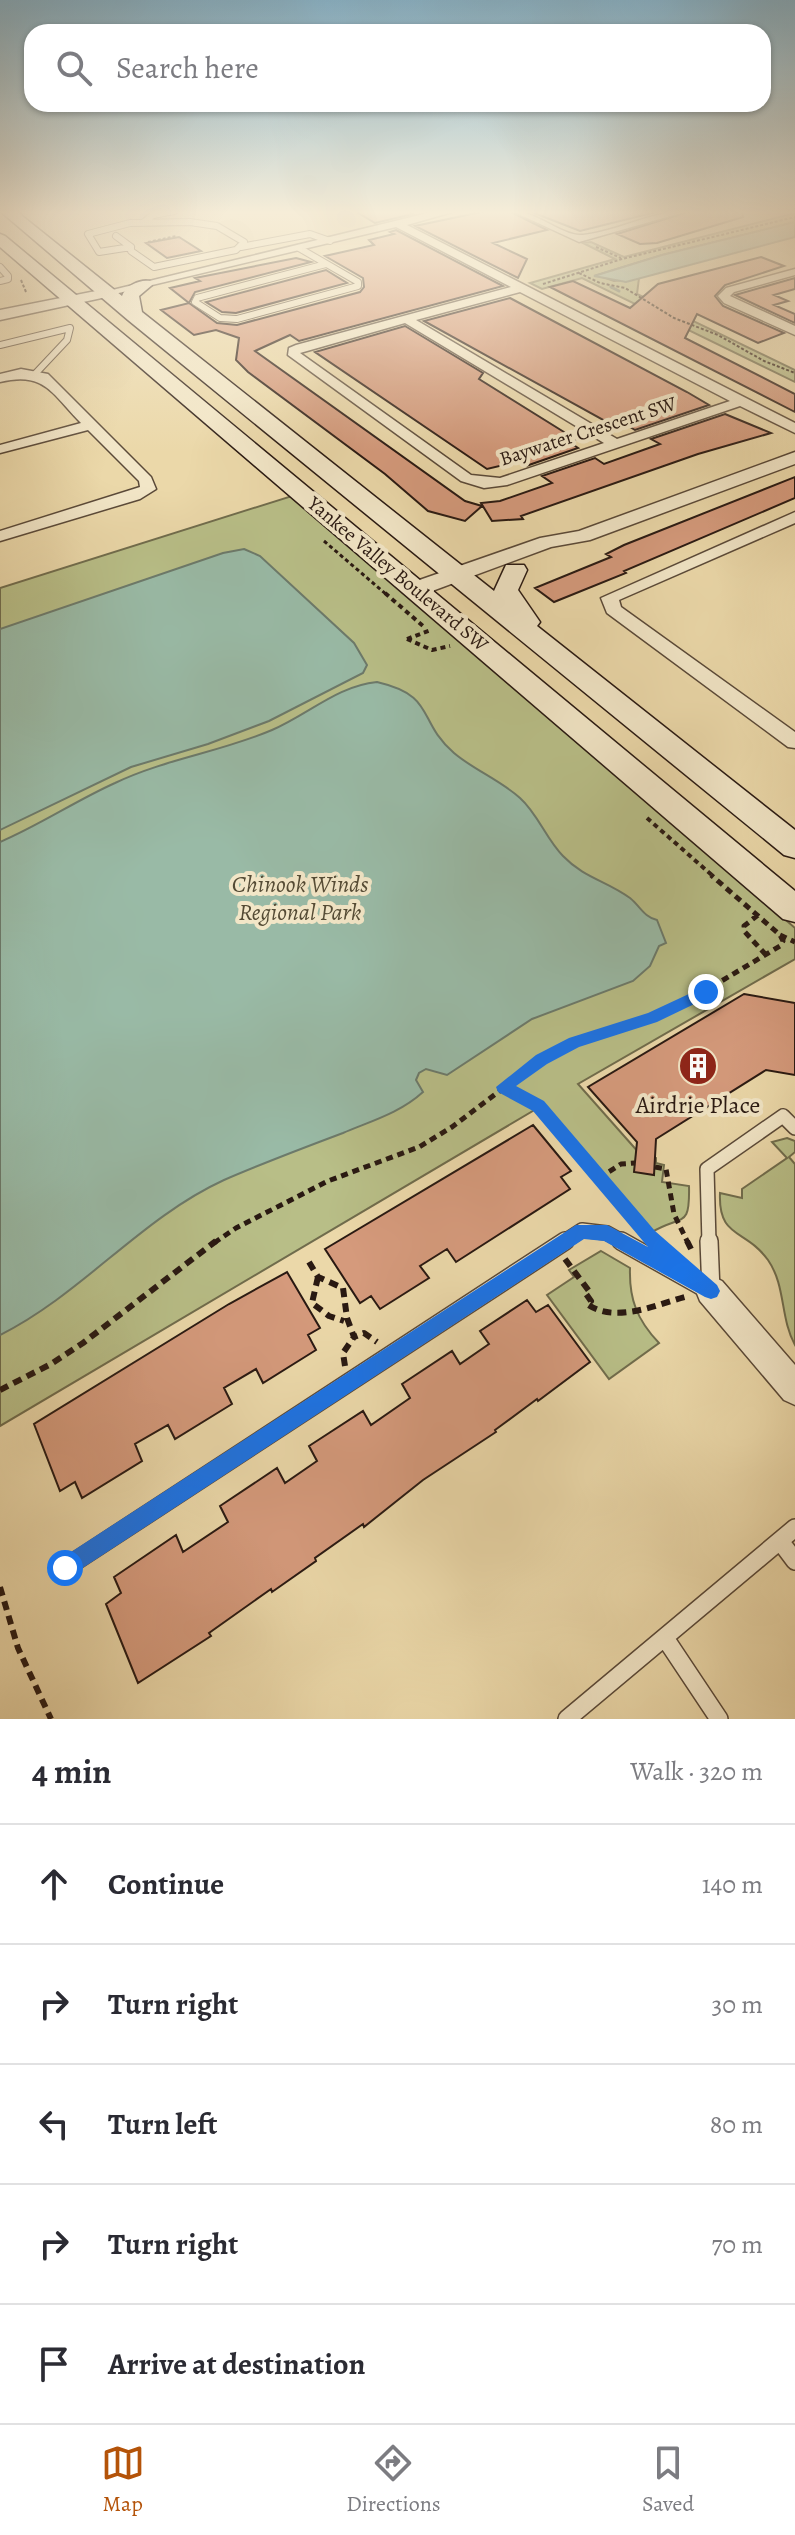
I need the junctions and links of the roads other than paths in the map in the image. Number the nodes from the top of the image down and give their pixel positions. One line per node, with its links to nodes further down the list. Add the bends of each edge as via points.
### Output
1 (42, 291): 12 (main road)
2 (63, 291): 11 (main road, Yankee Valley Boulevard SW)
3 (97, 291): 11 (street)
4 (104, 291): 15 (main road, Yankee Valley Boulevard SW)
5 (135, 291): 15 (main road, via 130,294)
6 (217, 291): 7 (lane, via 195,302 220,318 237,319)
7 (339, 291)
8 (512, 291): 16 (street, Baywater Crescent SW)
9 (536, 291): 21 (street)
10 (729, 291): 17 (street, via 724,296 728,301)
11 (70, 297): 12 (street); 14 (street); 32 (main road, Yankee Valley Boulevard SW)
12 (32, 302): 13 (street)
13 (0, 309)
14 (0, 315)
15 (134, 316): 31 (main road, Yankee Valley Boulevard SW)
16 (406, 319): 24 (street); 24 (street, Baywater Crescent SW, via 300,348 294,355 473,481 502,482)
17 (795, 331)
18 (0, 345): 19 (lane, via 70,328 67,340)
19 (35, 374): 20 (street); 22 (street)
20 (0, 378)
21 (742, 401): 23 (street); 24 (street, Baywater Crescent SW)
22 (91, 425): 25 (street); 28 (street, via 146,480 148,489)
23 (795, 429)
24 (614, 443)
25 (0, 449)
26 (795, 458): 29 (street)
27 (795, 517): 34 (street, via 610,598 613,609)
28 (0, 536)
29 (583, 536): 30 (street, via 562,552); 31 (street, via 547,542)
30 (515, 570): 31 (street); 33 (main road, via 507,585 509,599)
31 (463, 581): 32 (street); 33 (main road, Yankee Valley Boulevard SW)
32 (423, 595): 36 (main road, Yankee Valley Boulevard SW)
33 (555, 655): 35 (main road, Yankee Valley Boulevard SW)
34 (795, 742)
35 (795, 847)
36 (786, 929)
37 (795, 1128): 38 (lane, via 783,1116 707,1169)
38 (711, 1291): 39 (street); 43 (lane, via 607,1233 582,1230)
39 (795, 1389)
40 (795, 1528): 41 (lane)
41 (780, 1541): 42 (lane); 44 (lane)
42 (795, 1561)
43 (65, 1568)
44 (665, 1638): 45 (lane); 46 (lane)
45 (567, 1719)
46 (719, 1719)

